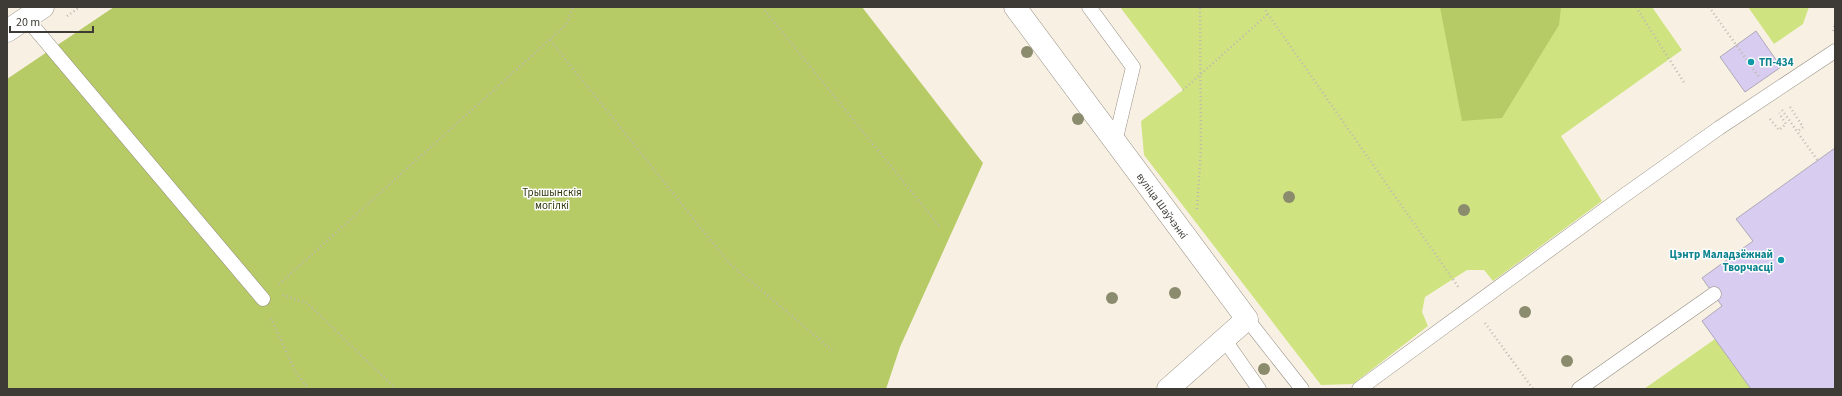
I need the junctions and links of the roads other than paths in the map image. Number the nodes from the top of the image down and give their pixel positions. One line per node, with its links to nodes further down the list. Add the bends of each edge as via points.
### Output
1 (1015, 7): 6 (street, вуліца Шаўчэнкі)
2 (1089, 7): 6 (lane, via 1133,67)
3 (34, 13): 4 (street); 8 (lane)
4 (7, 31)
5 (1835, 51): 14 (lane, via 1719,128)
6 (1115, 142): 9 (street, вуліца Шаўчэнкі)
7 (1714, 294): 15 (lane)
8 (267, 295)
9 (1247, 319): 10 (street); 13 (lane)
10 (1224, 339): 11 (street); 12 (lane)
11 (1168, 389)
12 (1259, 389)
13 (1302, 389)
14 (1359, 389)
15 (1578, 389)

